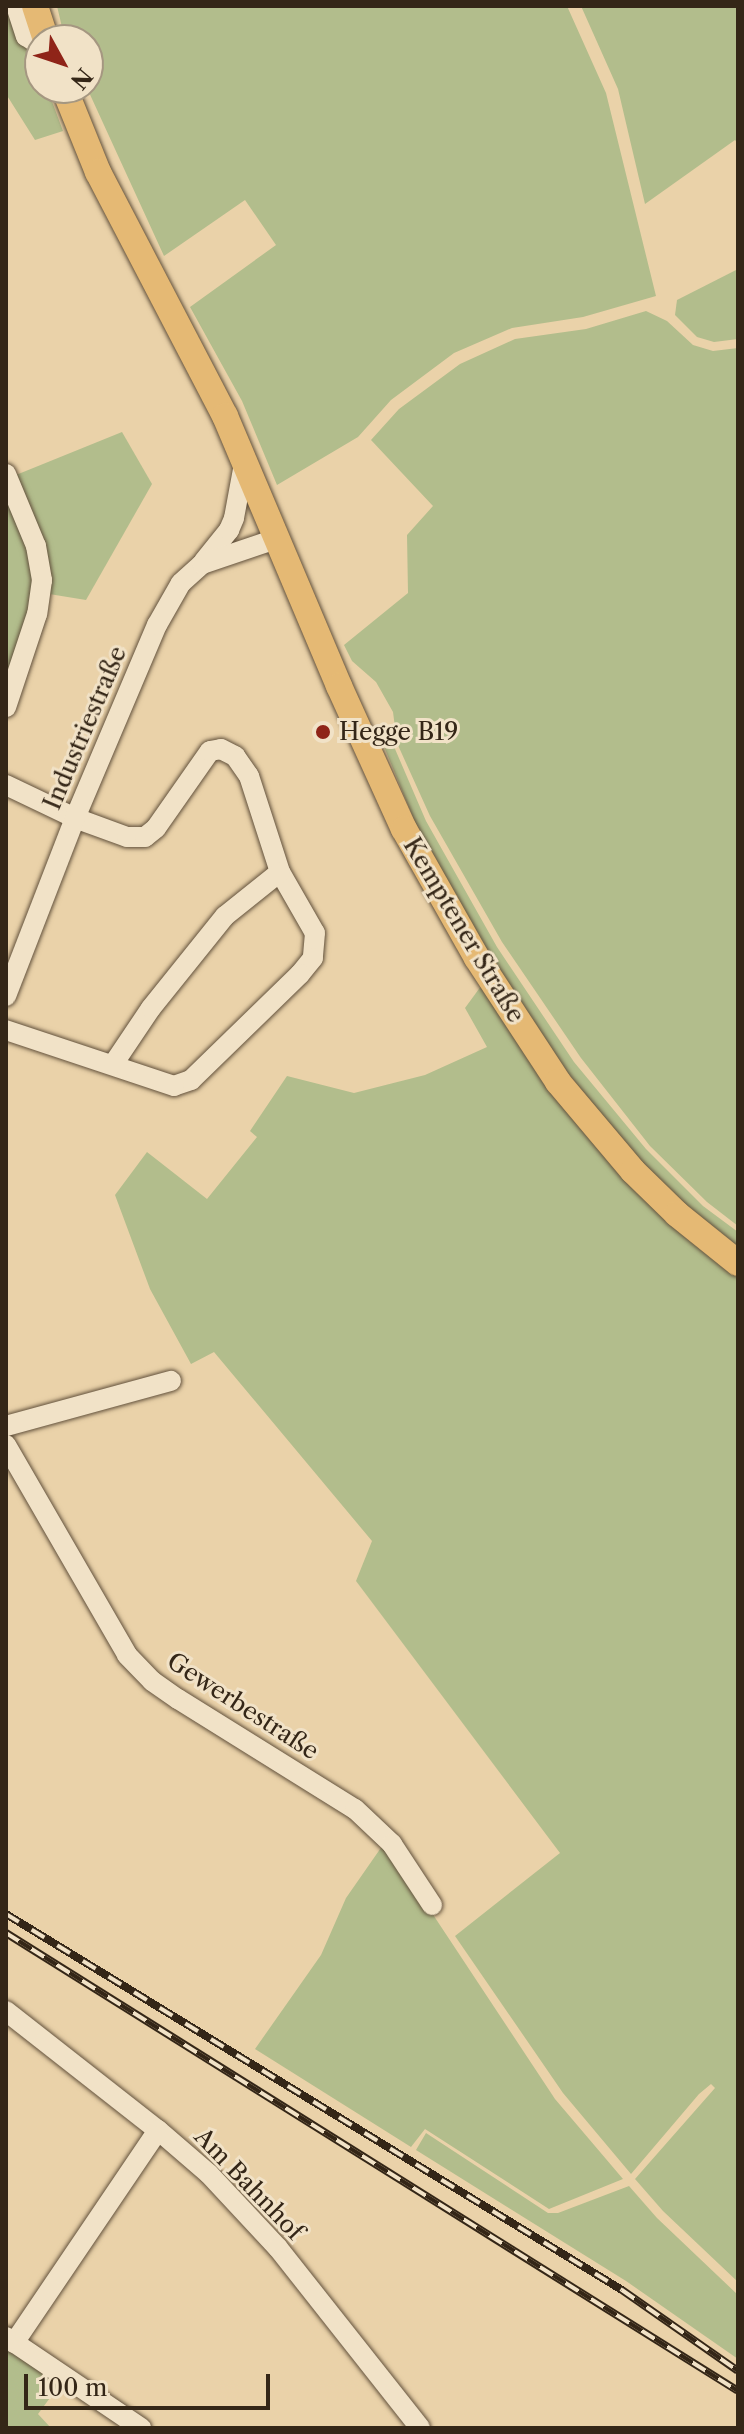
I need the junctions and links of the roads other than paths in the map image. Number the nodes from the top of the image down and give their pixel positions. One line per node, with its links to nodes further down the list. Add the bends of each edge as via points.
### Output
1 (16, 6): 2 (street)
2 (24, 30)
3 (70, 104): 4 (main road, Kemptener Straße, via 98,172 225,416)
4 (244, 464): 6 (main road, Kemptener Straße); 7 (street, via 229,530)
5 (6, 474): 8 (street, via 36,546 42,580 37,614)
6 (276, 539): 7 (street, Industriestraße); 15 (main road, Kemptener Straße, via 404,829 477,958 558,1082 633,1171)
7 (202, 564): 10 (street, Industriestraße, via 181,583 157,625)
8 (6, 707)
9 (6, 785): 10 (street)
10 (75, 818): 11 (street, via 127,837 145,837 210,751 221,749 235,756 249,776); 12 (street, Industriestraße)
11 (280, 872): 14 (street, via 225,916); 14 (street, via 315,933 313,958 300,974 191,1080 174,1086)
12 (6, 996)
13 (6, 1030): 14 (street)
14 (114, 1063)
15 (738, 1263)
16 (171, 1381): 17 (street)
17 (6, 1426)
18 (6, 1445): 19 (street, Gewerbestraße, via 127,1655 178,1699 355,1809 392,1844)
19 (432, 1905)
20 (6, 2011): 21 (street, Am Bahnhof)
21 (158, 2130): 22 (street); 24 (street, Am Bahnhof, via 209,2174 278,2248)
22 (10, 2340): 23 (street)
23 (141, 2428)
24 (420, 2428)

